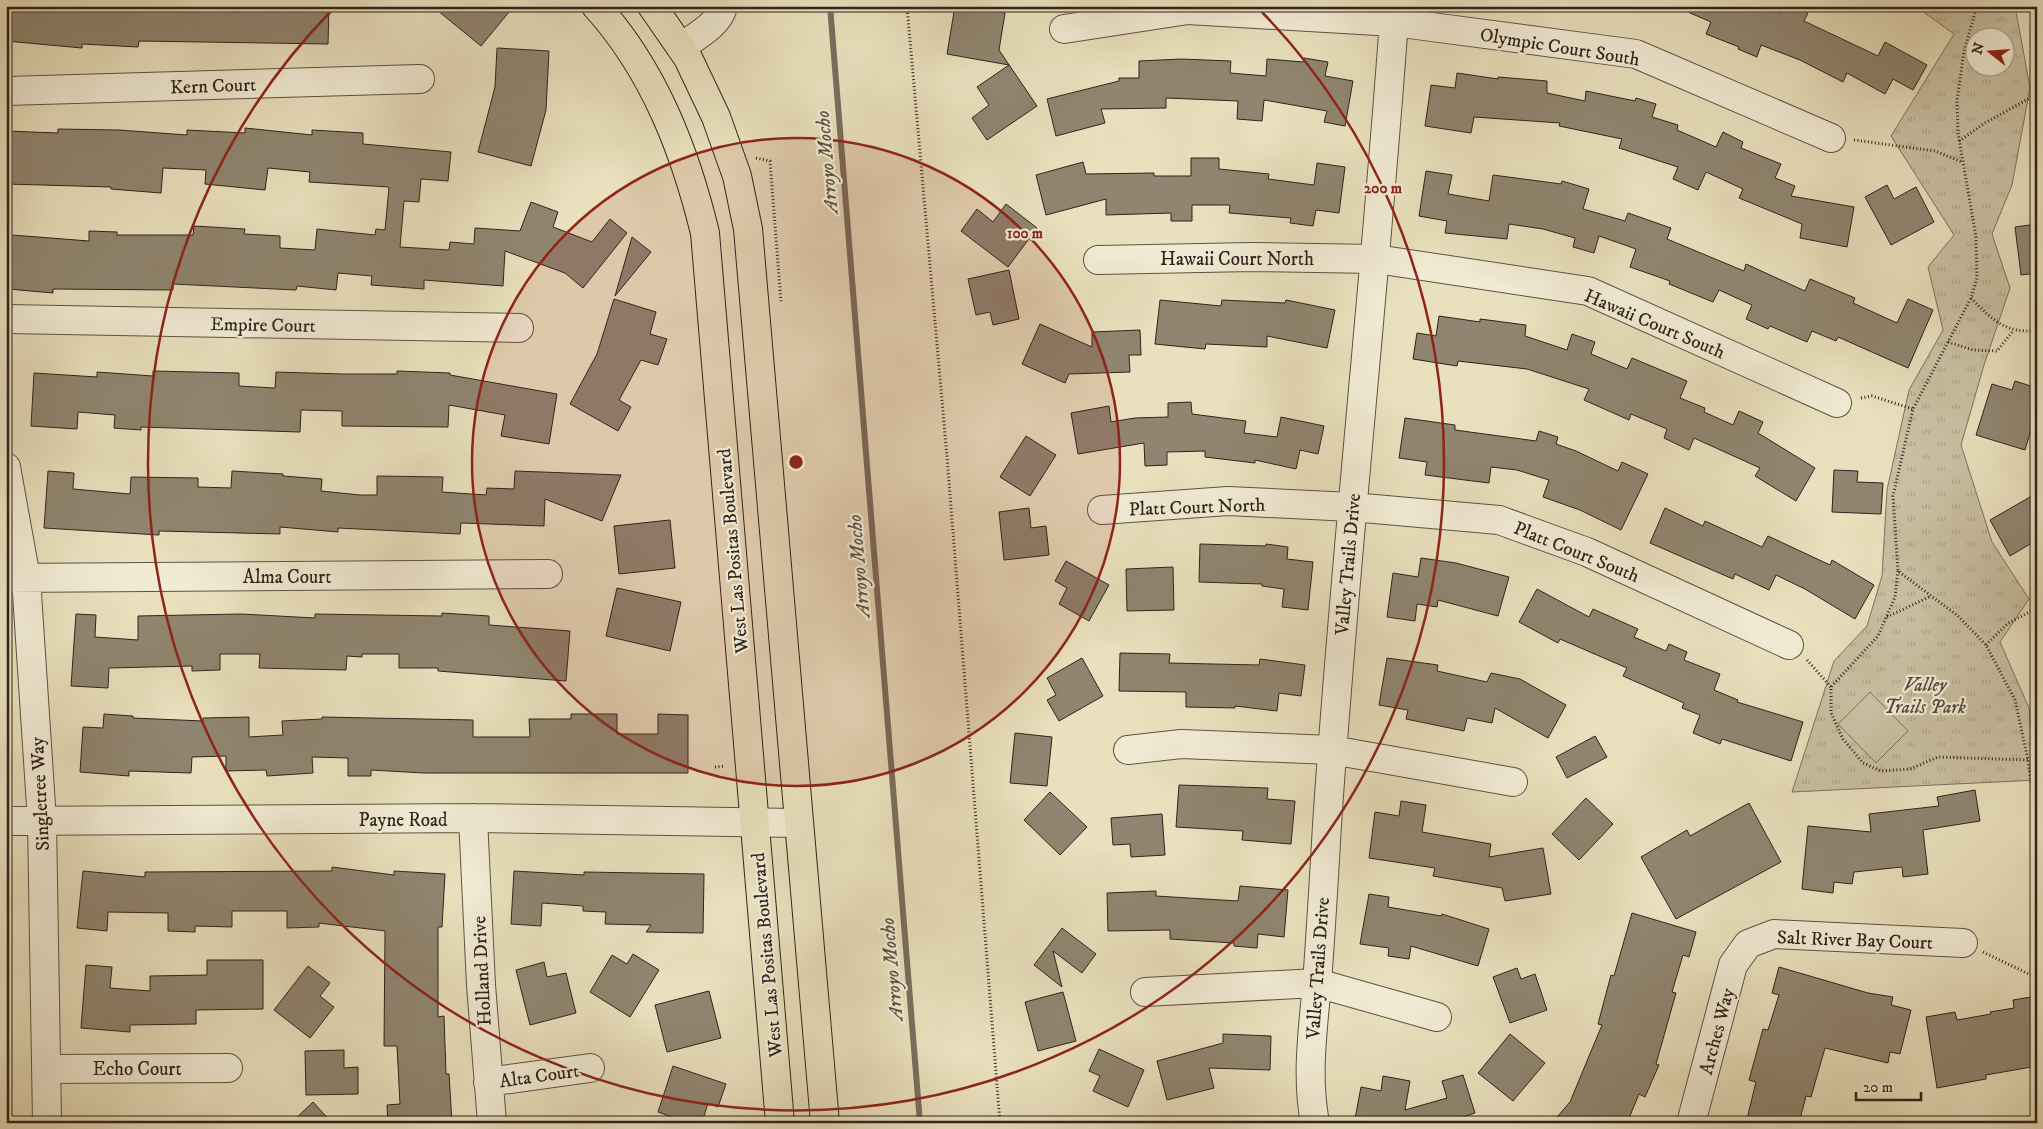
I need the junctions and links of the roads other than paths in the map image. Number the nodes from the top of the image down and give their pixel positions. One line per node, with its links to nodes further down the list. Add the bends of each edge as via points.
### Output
1 (596, 6): 27 (main road, West Las Positas Boulevard, via 644,72 670,124 693,184 705,233)
2 (652, 6): 6 (main road)
3 (723, 6): 6 (street, via 714,22)
4 (1394, 14): 5 (street, Olympic Court South, via 1188,10); 9 (street, Olympic Court South, via 1636,54); 10 (street, Valley Trails Drive)
5 (1064, 29)
6 (681, 47): 28 (main road, via 716,117 737,176 748,230)
7 (420, 79): 8 (street, Kern Court)
8 (6, 91)
9 (1831, 138)
10 (1376, 259): 11 (street, Hawaii Court North); 14 (street, Hawaii Court South, via 1588,291); 16 (street, Valley Trails Drive)
11 (1098, 260)
12 (6, 320): 13 (street, Empire Court)
13 (519, 328)
14 (1837, 403)
15 (6, 467): 19 (street, Singletree Way)
16 (1352, 507): 17 (street, Platt Court North, via 1228,501); 20 (street, Platt Court South, via 1499,520 1587,552); 22 (street, Valley Trails Drive)
17 (1102, 510)
18 (548, 574): 19 (street, Alma Court)
19 (16, 578): 26 (street, Singletree Way)
20 (1788, 645)
21 (1128, 750): 22 (street, via 1181,744)
22 (1332, 750): 23 (street); 31 (street, Valley Trails Drive)
23 (1513, 782)
24 (473, 818): 26 (street, Payne Road); 27 (street, Payne Road); 37 (street, Holland Drive)
25 (6, 821): 26 (street, Payne Road)
26 (42, 822): 36 (street, Singletree Way)
27 (756, 824): 28 (street, Payne Road); 40 (main road, West Las Positas Boulevard)
28 (799, 824): 41 (main road)
29 (1963, 943): 30 (street, Salt River Bay Court, via 1774,934)
30 (1748, 944): 43 (street, Arches Way, via 1733,965)
31 (1317, 983): 32 (street); 33 (street); 42 (street, Valley Trails Drive, via 1310,1061 1311,1105)
32 (1145, 992)
33 (1437, 1017)
34 (228, 1068): 36 (street, Echo Court)
35 (590, 1068): 37 (street, Alta Court)
36 (46, 1069): 38 (street, Singletree Way)
37 (488, 1082): 39 (street, Holland Drive)
38 (47, 1123)
39 (492, 1123)
40 (780, 1123)
41 (825, 1123)
42 (1315, 1123)
43 (1692, 1123)

